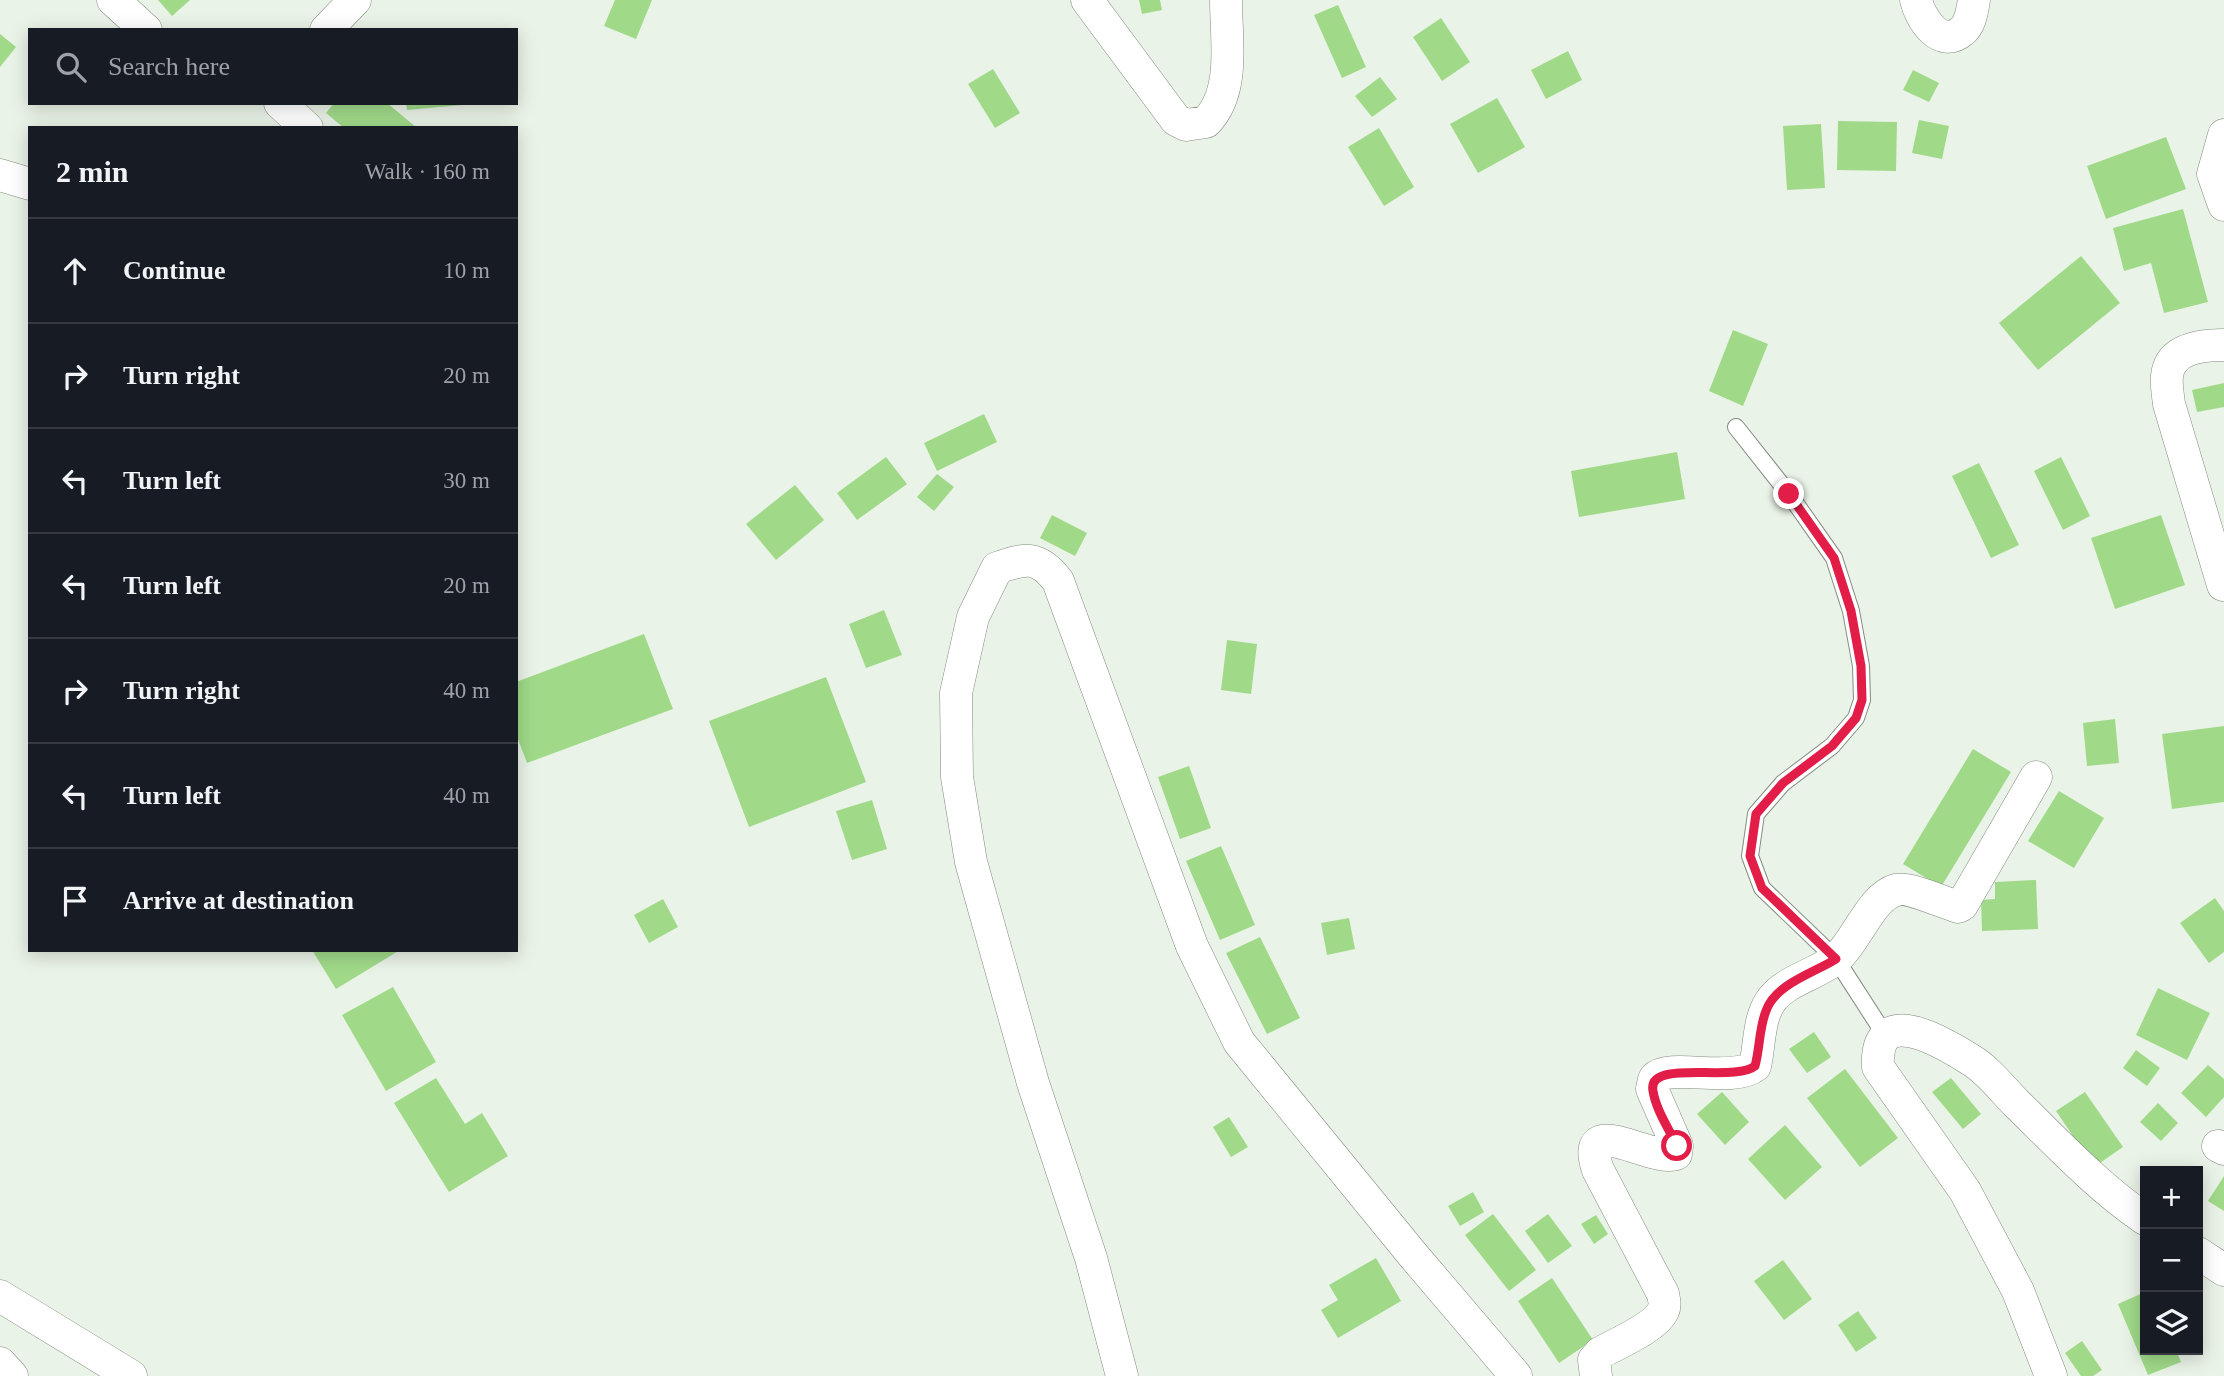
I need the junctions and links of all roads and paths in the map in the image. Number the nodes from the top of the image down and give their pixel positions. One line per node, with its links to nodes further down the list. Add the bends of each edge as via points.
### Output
1 (113, 0): 7 (street)
2 (355, 0): 8 (street)
3 (1087, 0): 4 (street, via 1176,120 1186,125 1206,122 1220,104 1227,67)
4 (1226, 0)
5 (1916, 0): 6 (street, via 1924,23 1949,37 1962,31)
6 (1974, 0)
7 (144, 28)
8 (328, 28)
9 (282, 105): 10 (street)
10 (305, 126)
11 (2224, 135): 14 (street, via 2213,174)
12 (0, 175): 13 (street)
13 (28, 183)
14 (2224, 205)
15 (2224, 345): 17 (street, via 2187,350 2173,359 2167,375 2169,404)
16 (1736, 427): 19 (lane, via 1834,558 1851,611 1861,666 1862,700 1856,718 1832,746 1783,783 1756,814 1750,856 1762,888)
17 (2223, 585)
18 (2036, 778): 19 (street, via 1965,903 1958,907 1900,888 1879,901)
19 (1836, 959): 20 (lane); 30 (street, via 1772,999 1755,1066 1749,1071 1657,1076 1653,1089 1677,1146 1676,1154 1665,1156 1611,1140 1596,1143 1598,1170 1665,1304 1655,1321 1600,1353 1594,1360)
20 (1885, 1035): 21 (street, via 1899,1029 1914,1031 1973,1061 2098,1182); 31 (street, via 1877,1048 1878,1067 1965,1191 2018,1292)
21 (2140, 1215)
22 (2203, 1256): 23 (street)
23 (2224, 1270)
24 (0, 1296): 27 (street)
25 (0, 1363): 26 (street)
26 (12, 1376)
27 (131, 1376)
28 (1122, 1376): 29 (street, via 1091,1258 1033,1083 971,862 957,778 956,693 973,617 997,568 1021,560 1046,565 1058,581 1192,946 1239,1042)
29 (1516, 1376)
30 (1596, 1376)
31 (2050, 1376)

